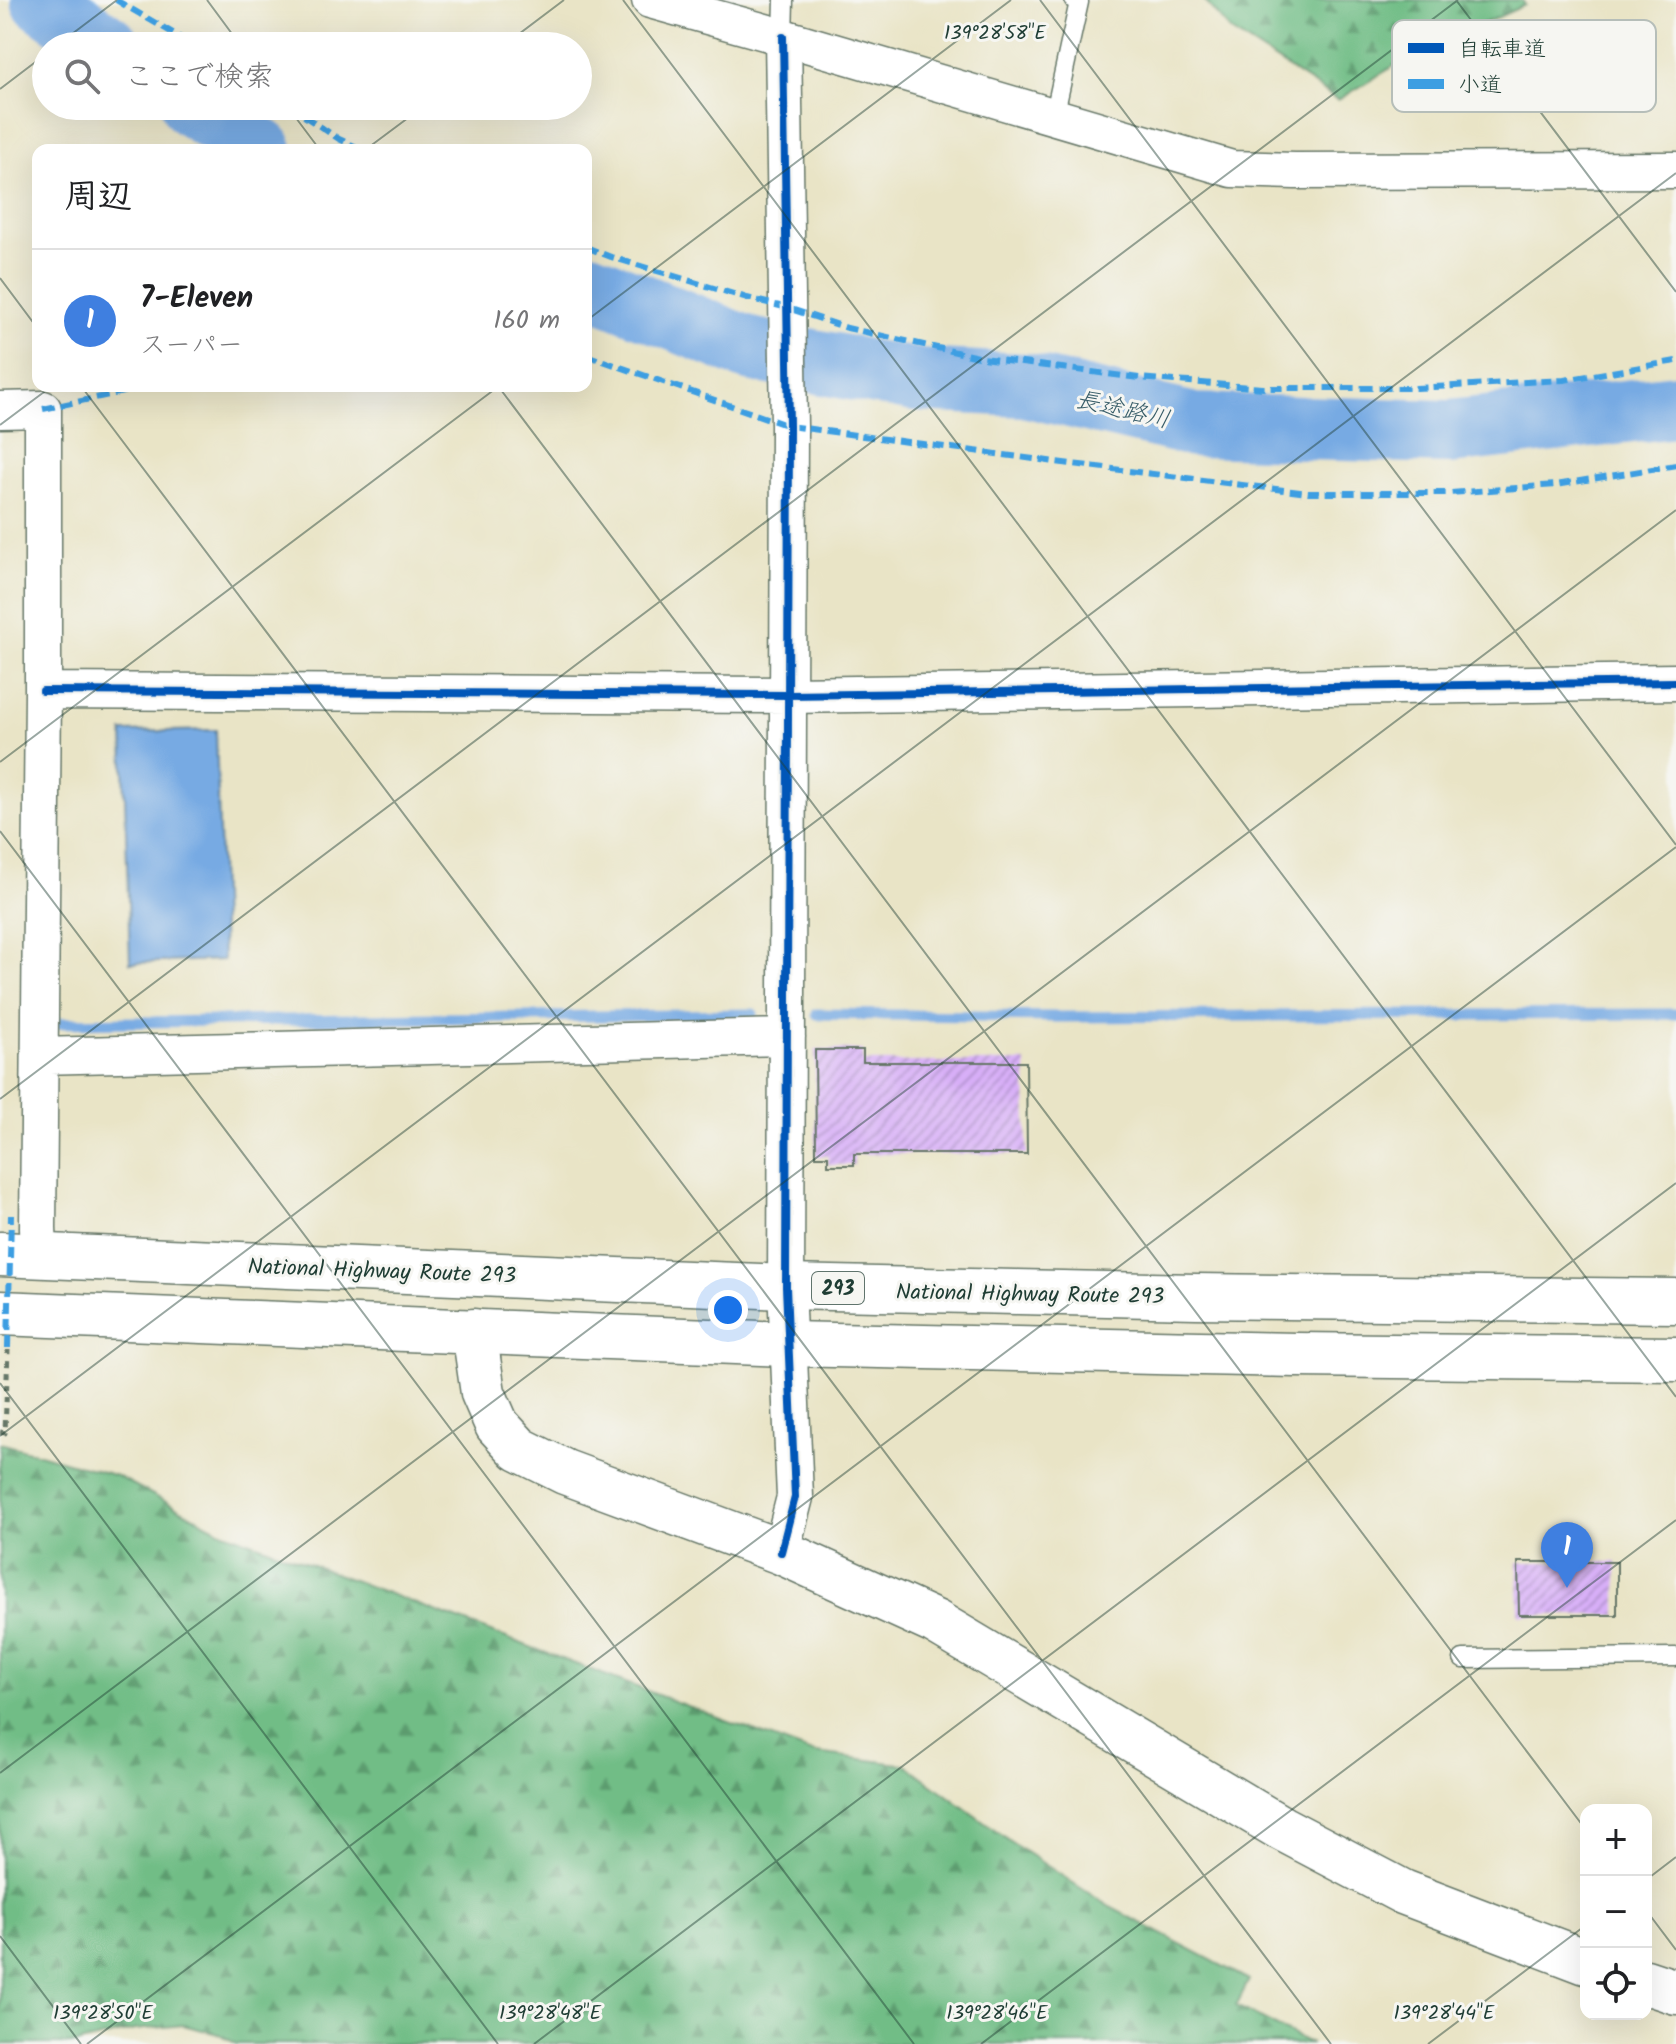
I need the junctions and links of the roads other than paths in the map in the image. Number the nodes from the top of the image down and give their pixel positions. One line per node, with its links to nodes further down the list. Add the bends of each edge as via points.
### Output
1 (650, 0): 4 (street)
2 (784, 0): 4 (lane)
3 (1074, 0): 5 (lane, via 1079,2)
4 (783, 37): 5 (street); 10 (street)
5 (1054, 117): 6 (street, via 1232,169)
6 (1676, 170)
7 (0, 410): 9 (street, via 43,409)
8 (1676, 682): 10 (street)
9 (43, 691): 10 (street); 12 (street)
10 (788, 695): 11 (street)
11 (787, 1037): 12 (street); 14 (street)
12 (40, 1056): 13 (street)
13 (20, 1254): 14 (main road, National Highway Route 293 / 293)
14 (786, 1287): 15 (main road, National Highway Route 293 / 293); 18 (street)
15 (1676, 1301)
16 (4, 1330): 17 (main road)
17 (474, 1331): 18 (main road); 20 (main road, via 483,1393 497,1425 519,1449 565,1472)
18 (788, 1344): 19 (main road); 20 (street, via 795,1497)
19 (1676, 1359)
20 (781, 1552): 23 (main road, via 935,1622 1281,1828 1403,1892)
21 (1676, 1657): 22 (lane)
22 (1463, 1659)
23 (1580, 1960)
24 (1652, 1984): 25 (main road)
25 (1676, 1992)

